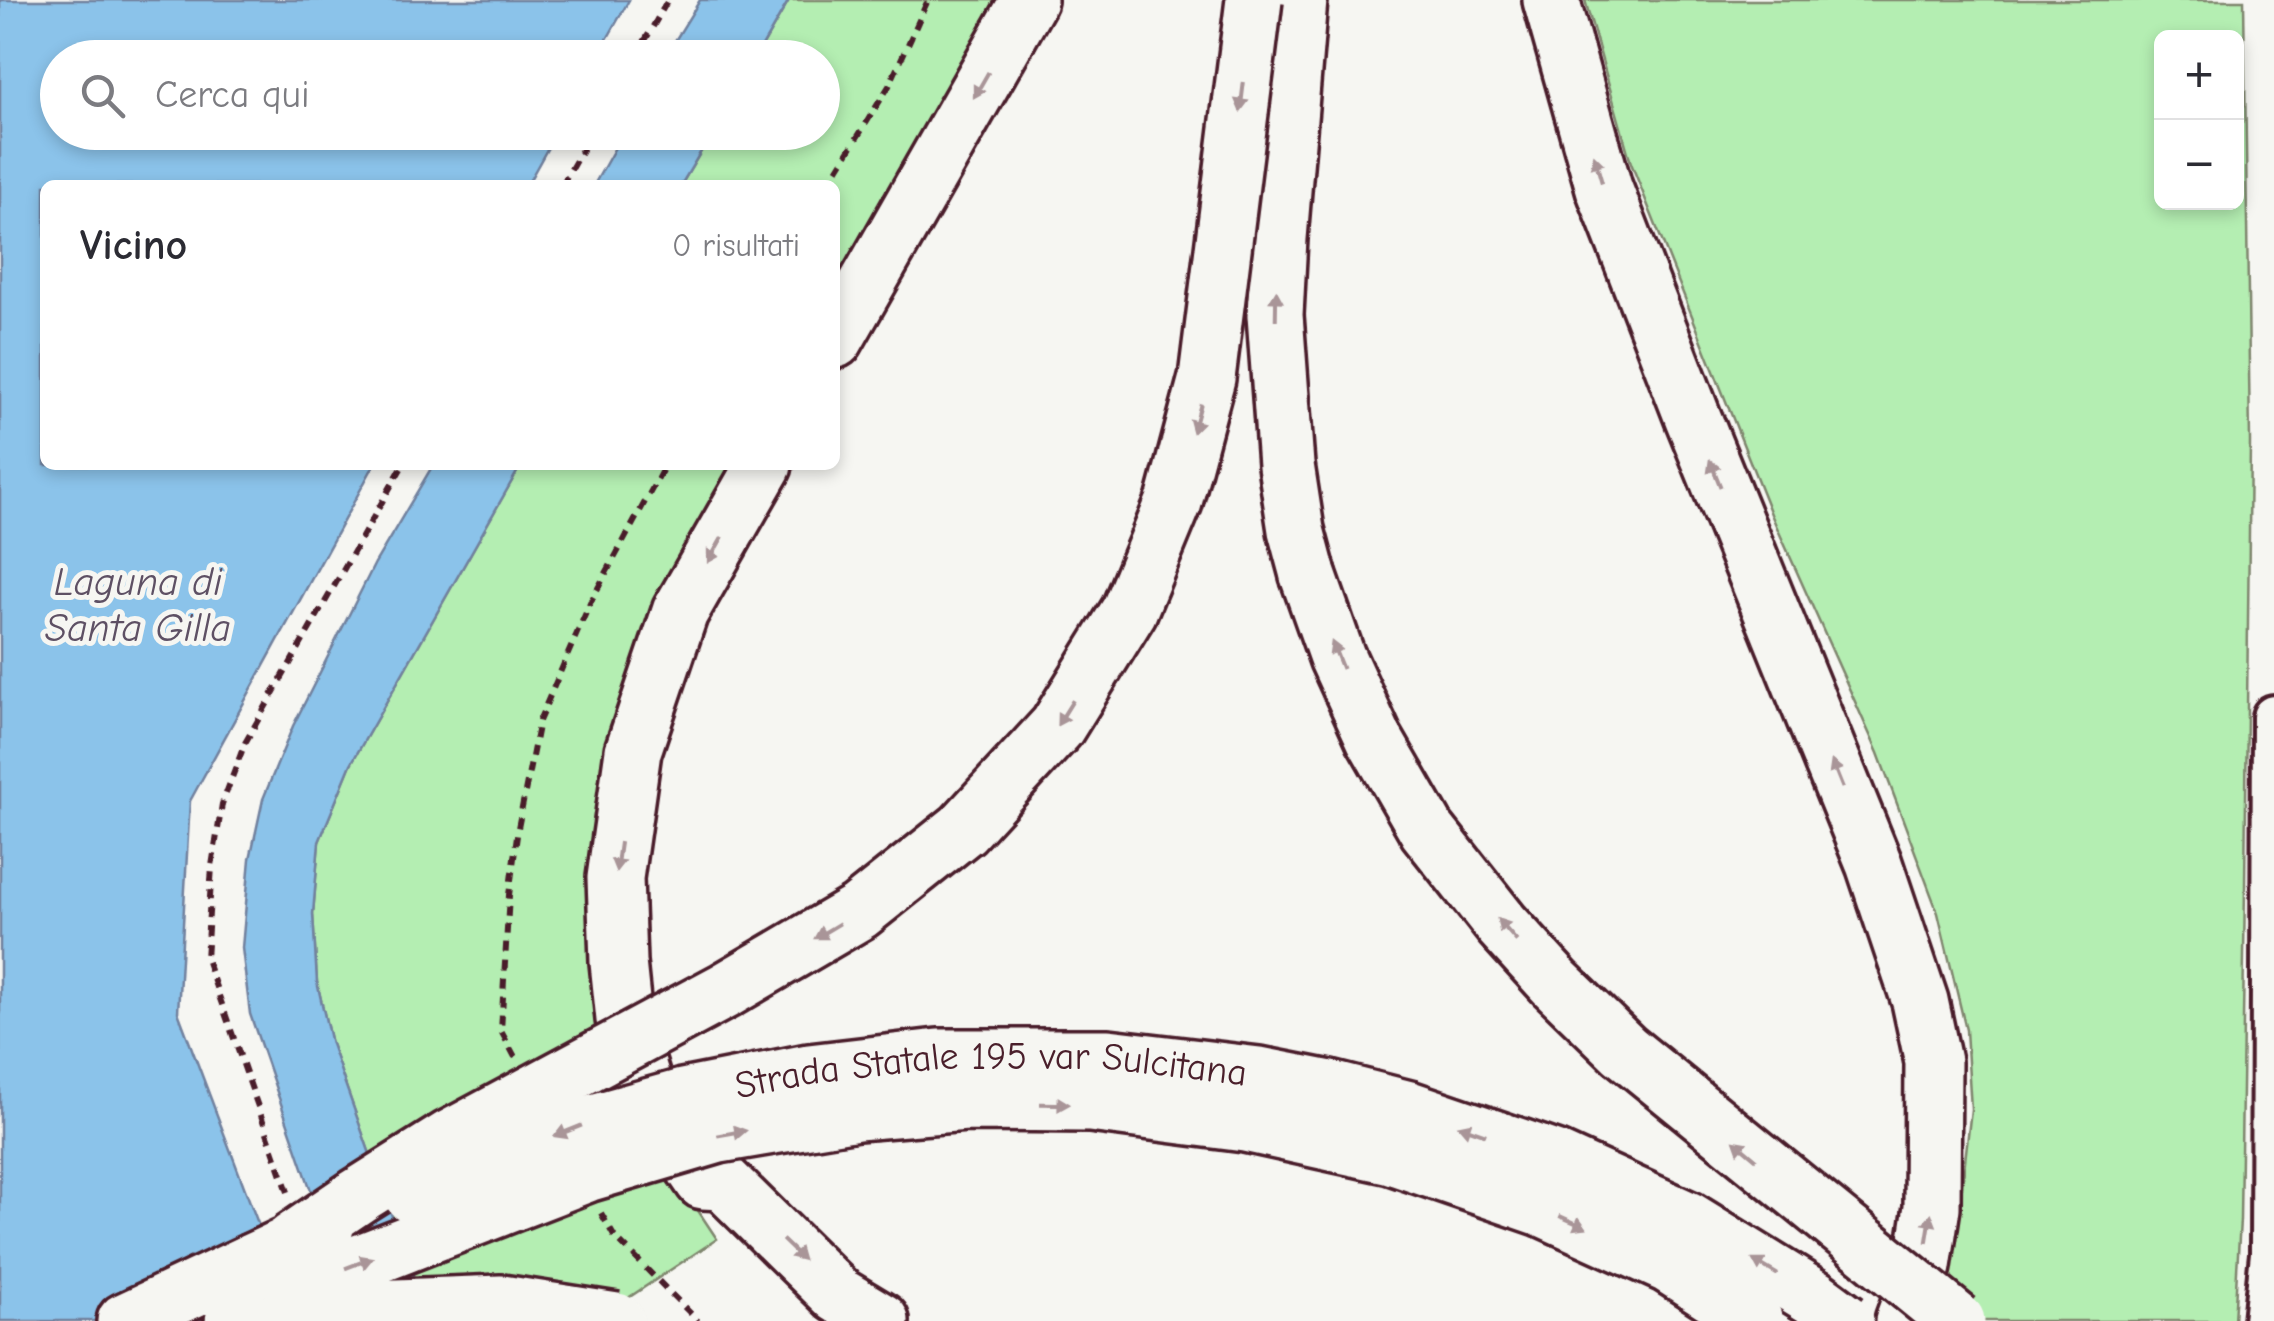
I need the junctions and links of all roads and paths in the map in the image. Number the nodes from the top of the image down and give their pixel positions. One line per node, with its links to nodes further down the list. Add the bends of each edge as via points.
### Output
1 (668, 0): 7 (path)
2 (928, 0): 10 (path, via 889,86)
3 (1029, 0): 11 (highway, one-way to 11)
4 (1254, 0): 17 (highway, one-way to 17, bridge, via 1207,378 1174,502 1129,611 1057,727 963,829 859,912 450,1138 358,1196)
5 (1300, 0): 27 (highway, one-way to 5, bridge, via 1624,1050 1555,983 1427,830 1374,738 1308,575 1286,465 1275,314)
6 (1550, 0): 26 (highway, one-way to 6, via 1923,1266 1932,1207 1932,1062 1920,1001 1874,864 1604,188)
7 (645, 40)
8 (582, 150): 9 (path)
9 (565, 180)
10 (831, 180)
11 (840, 331)
12 (400, 470): 17 (path, via 245,743 222,804 212,866 206,959)
13 (662, 470): 16 (path, via 591,601 538,721)
14 (761, 470): 23 (highway, one-way to 23, via 680,612 633,751 615,878 624,1019 648,1102 703,1182 723,1182 838,1295)
15 (2274, 717): 18 (street)
16 (518, 828)
17 (291, 1217): 19 (highway, Strada Statale 195 var Sulcitana, bridge); 25 (highway, Strada Statale 195 var Sulcitana, one-way to 17, bridge, via 1687,1219 1555,1158 1330,1089 1108,1057 938,1057 809,1072 583,1125)
18 (2273, 1264): 28 (street)
19 (125, 1321)
20 (233, 1321): 24 (highway, Strada Statale 195 var Sulcitana, one-way to 24, bridge, via 343,1269 587,1174 719,1135 857,1112 966,1103 1090,1104 1245,1124 1391,1156 1596,1232 1668,1266)
21 (275, 1321): 22 (highway, bridge, via 320,1310 501,1303)
22 (616, 1321)
23 (881, 1321)
24 (1756, 1321)
25 (1846, 1321)
26 (1902, 1321)
27 (1957, 1321)
28 (2265, 1321)

